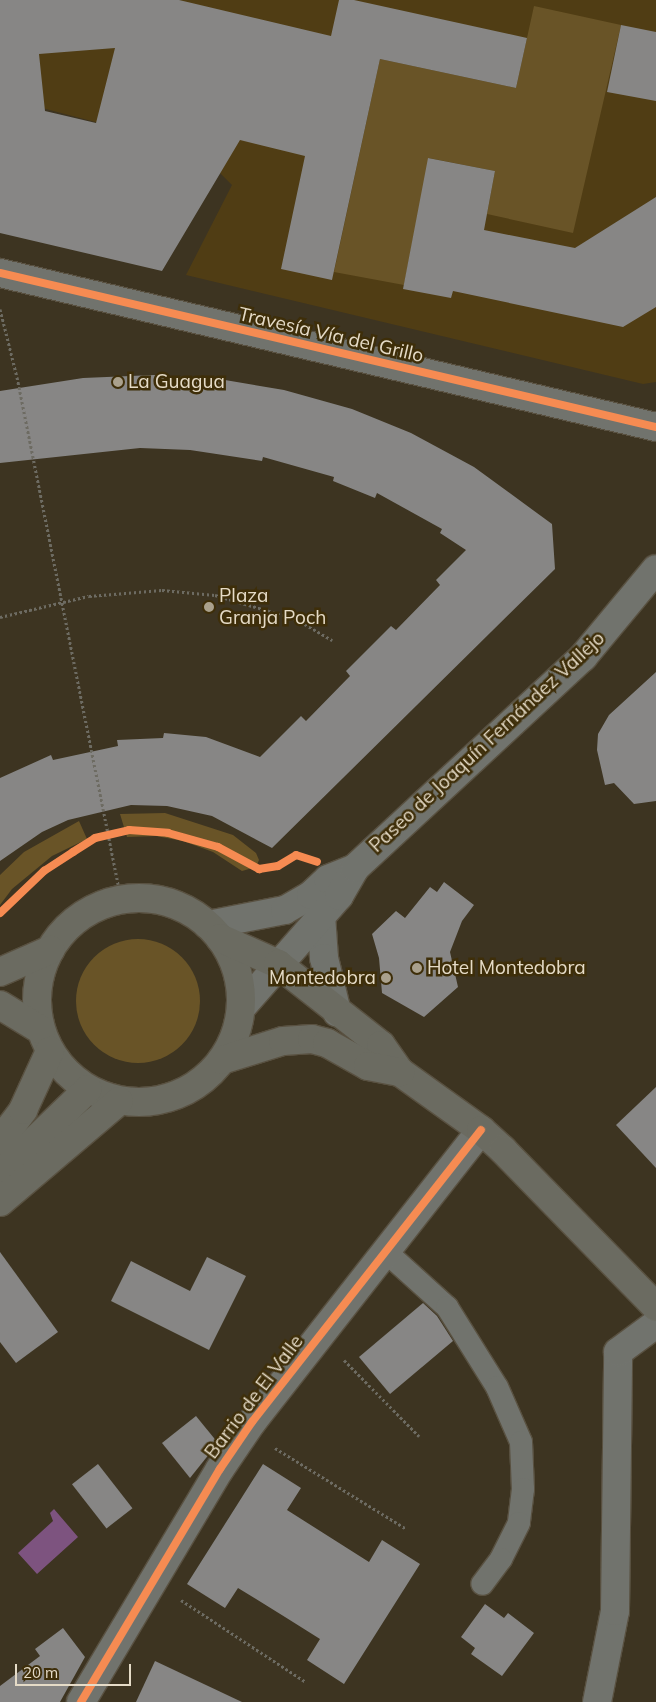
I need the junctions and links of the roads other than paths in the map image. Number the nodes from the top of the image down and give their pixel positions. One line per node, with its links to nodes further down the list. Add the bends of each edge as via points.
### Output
1 (0, 273): 2 (street, Travesía Vía del Grillo)
2 (656, 427)
3 (656, 569): 4 (street, Paseo de Joaquín Fernández Vallejo, via 583,657)
4 (355, 868): 5 (street, Paseo de Joaquín Fernández Vallejo, via 339,896); 6 (street, Paseo de Joaquín Fernández Vallejo, via 328,879 311,895 285,910)
5 (321, 915): 8 (street, Paseo de Joaquín Fernández Vallejo); 12 (street, via 324,958)
6 (214, 931): 7 (main road, via 196,915 168,901 121,899 81,915 64,929); 8 (main road); 11 (main road, via 237,968)
7 (50, 950): 9 (main road); 13 (main road, via 38,987)
8 (278, 964): 11 (street, Paseo de Joaquín Fernández Vallejo); 12 (main road)
9 (0, 972)
10 (0, 1005): 13 (main road)
11 (241, 1008): 14 (main road, via 236,1034)
12 (337, 1012): 15 (main road, via 381,1045)
13 (46, 1040): 16 (main road, via 67,1072); 19 (main road, via 23,1110)
14 (222, 1060): 15 (main road, via 283,1041 312,1039 335,1046 368,1066); 17 (main road, via 211,1074 184,1092 152,1102)
15 (400, 1072): 18 (main road)
16 (88, 1089): 17 (main road); 20 (main road)
17 (119, 1101): 21 (main road)
18 (481, 1130): 22 (street, Barrio de El Valle); 23 (main road)
19 (0, 1141)
20 (0, 1174)
21 (0, 1202)
22 (385, 1251): 25 (lane, via 447,1307 497,1387 521,1442 523,1489 519,1523 501,1559); 26 (street, Barrio de El Valle, via 246,1432)
23 (656, 1307)
24 (656, 1324): 27 (street, via 618,1352 615,1611)
25 (482, 1584)
26 (81, 1702)
27 (597, 1702)

